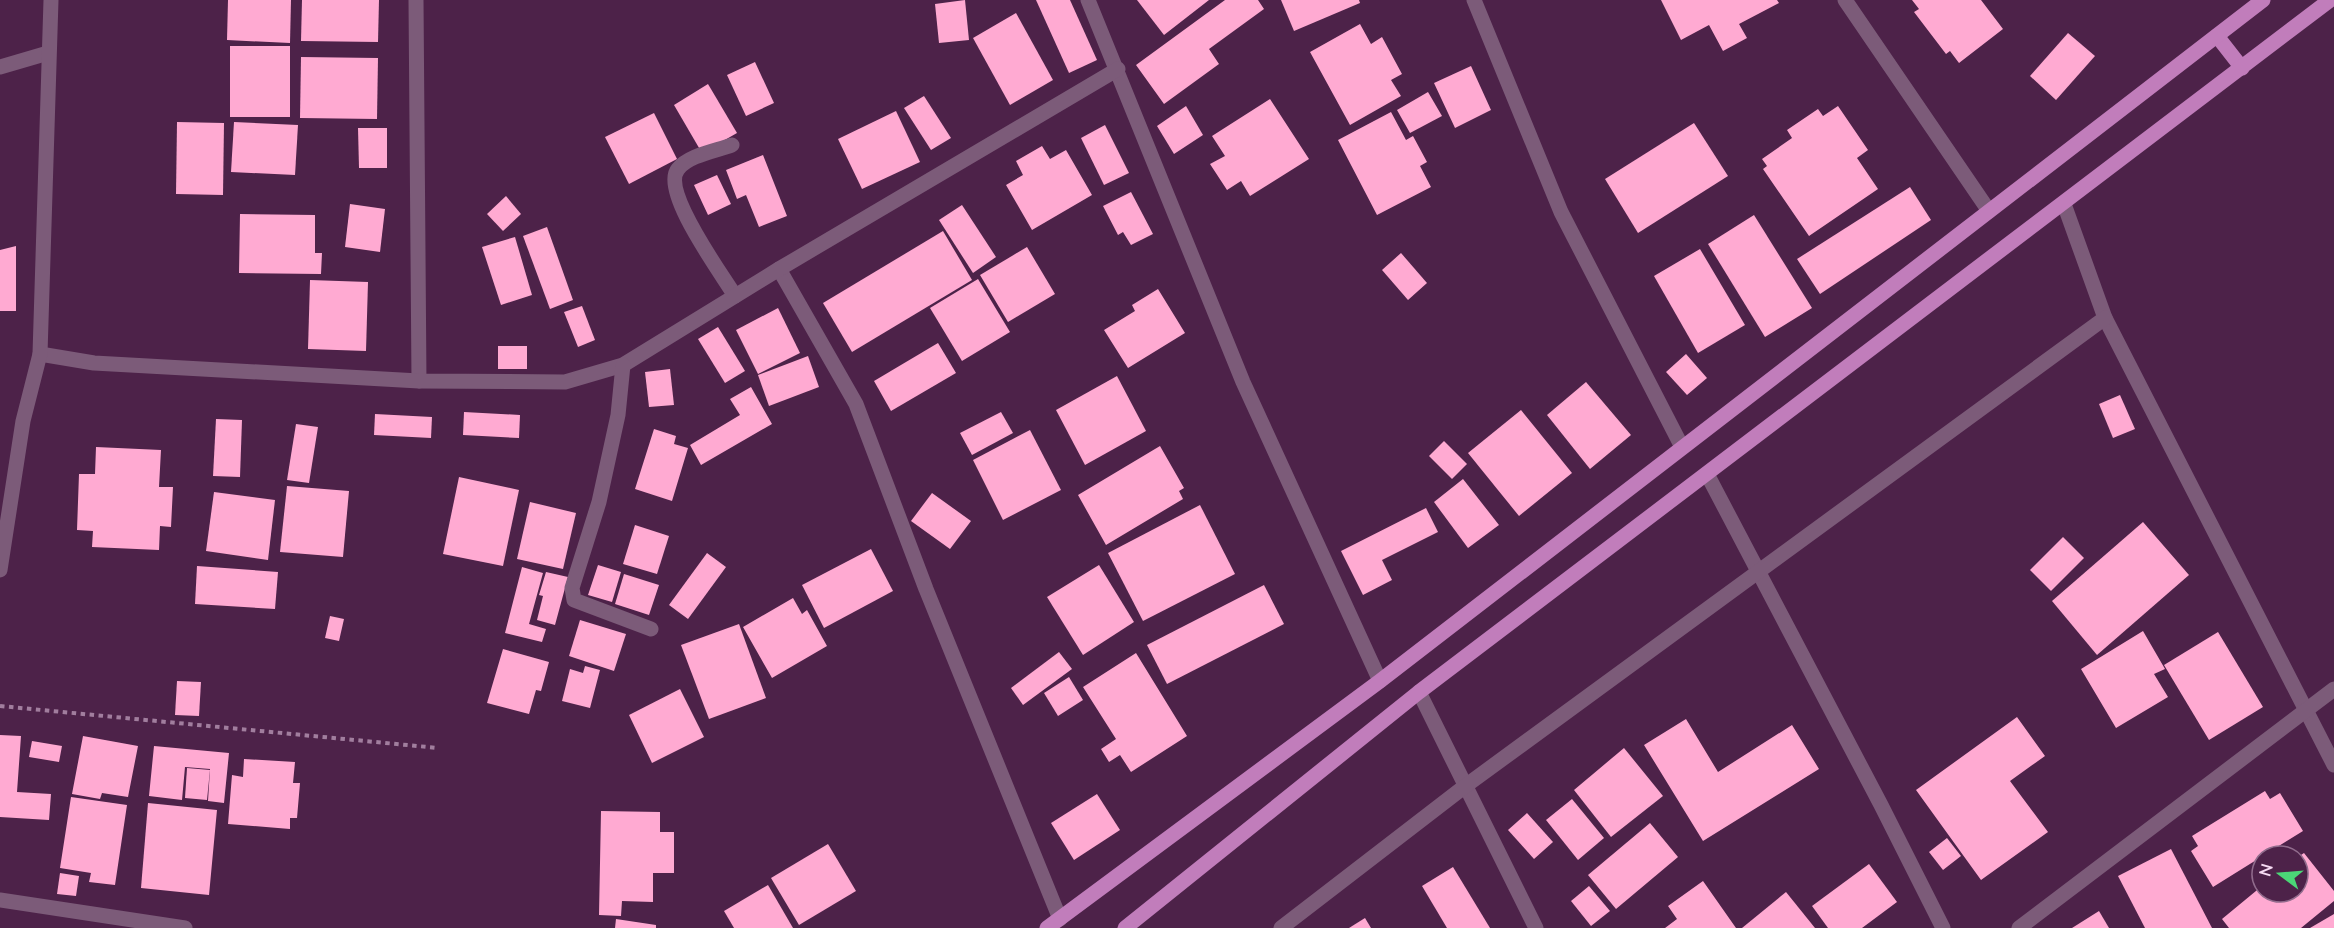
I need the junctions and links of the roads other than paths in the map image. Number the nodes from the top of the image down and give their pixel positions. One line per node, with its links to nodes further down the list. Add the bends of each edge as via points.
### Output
1 (51, 0): 9 (street)
2 (416, 0): 21 (street)
3 (1088, 0): 11 (street)
4 (1474, 0): 22 (street, via 1561,212)
5 (1845, 0): 15 (street)
6 (2263, 0): 8 (main road)
7 (2330, 0): 12 (main road)
8 (2217, 36): 12 (main road); 15 (main road)
9 (48, 53): 10 (street); 19 (street)
10 (0, 67)
11 (1118, 69): 16 (street); 27 (street, via 1244,382)
12 (2242, 69): 14 (main road)
13 (732, 145): 17 (street, via 685,162 674,179 684,214)
14 (2064, 204): 18 (street); 23 (main road)
15 (1989, 211): 22 (main road)
16 (779, 269): 17 (street); 34 (street, via 856,404)
17 (735, 296): 20 (street)
18 (2105, 318): 25 (street); 30 (street)
19 (40, 354): 21 (street, via 94,363); 24 (street, via 23,421)
20 (623, 365): 21 (street, via 565,382); 26 (street, via 618,415 599,502 572,588 574,600)
21 (419, 381)
22 (1682, 447): 27 (main road)
23 (1707, 474): 25 (street); 29 (main road)
24 (0, 570)
25 (1758, 573): 32 (street); 39 (street)
26 (651, 628)
27 (1380, 681): 34 (main road)
28 (2334, 689): 30 (street)
29 (1419, 692): 32 (street); 36 (main road)
30 (2306, 711): 31 (street); 40 (street)
31 (2334, 765)
32 (1464, 786): 37 (street); 38 (street)
33 (0, 900): 35 (street)
34 (1054, 923)
35 (185, 928)
36 (1125, 928)
37 (1281, 928)
38 (1536, 928)
39 (1943, 928)
40 (2019, 928)

